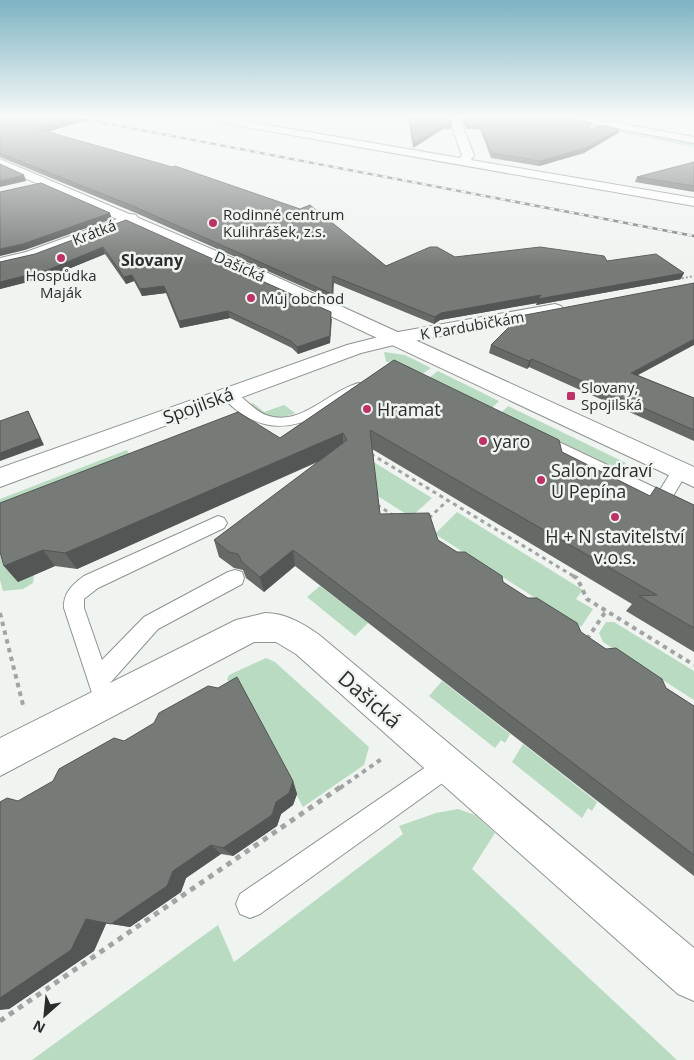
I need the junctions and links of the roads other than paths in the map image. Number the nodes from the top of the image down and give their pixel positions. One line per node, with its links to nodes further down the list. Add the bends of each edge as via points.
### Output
1 (11, 167): 3 (street, Dašická)
2 (495, 167): 5 (street)
3 (45, 182): 4 (street); 6 (street, Dašická)
4 (25, 187)
5 (694, 202)
6 (130, 218): 7 (street, Krátká, via 31,256); 9 (street, Dašická)
7 (0, 263)
8 (576, 306): 9 (street, K Pardubičkám)
9 (398, 338): 11 (street, Spojilská, via 354,349); 13 (street, Dašická)
10 (369, 381): 11 (lane, via 303,418 285,423 271,424 260,420)
11 (228, 394): 14 (street, Spojilská)
12 (528, 432): 15 (lane)
13 (687, 475): 15 (lane)
14 (0, 478)
15 (663, 498): 16 (lane)
16 (694, 514)
17 (218, 523): 19 (lane, via 91,582 75,594 72,601)
18 (235, 578): 19 (lane, via 151,623)
19 (102, 691): 20 (street, Dašická, via 32,741); 21 (street, Dašická, via 247,630 264,625 277,626 307,644)
20 (0, 758)
21 (447, 766): 22 (lane); 23 (street, Dašická)
22 (250, 904)
23 (694, 978)

